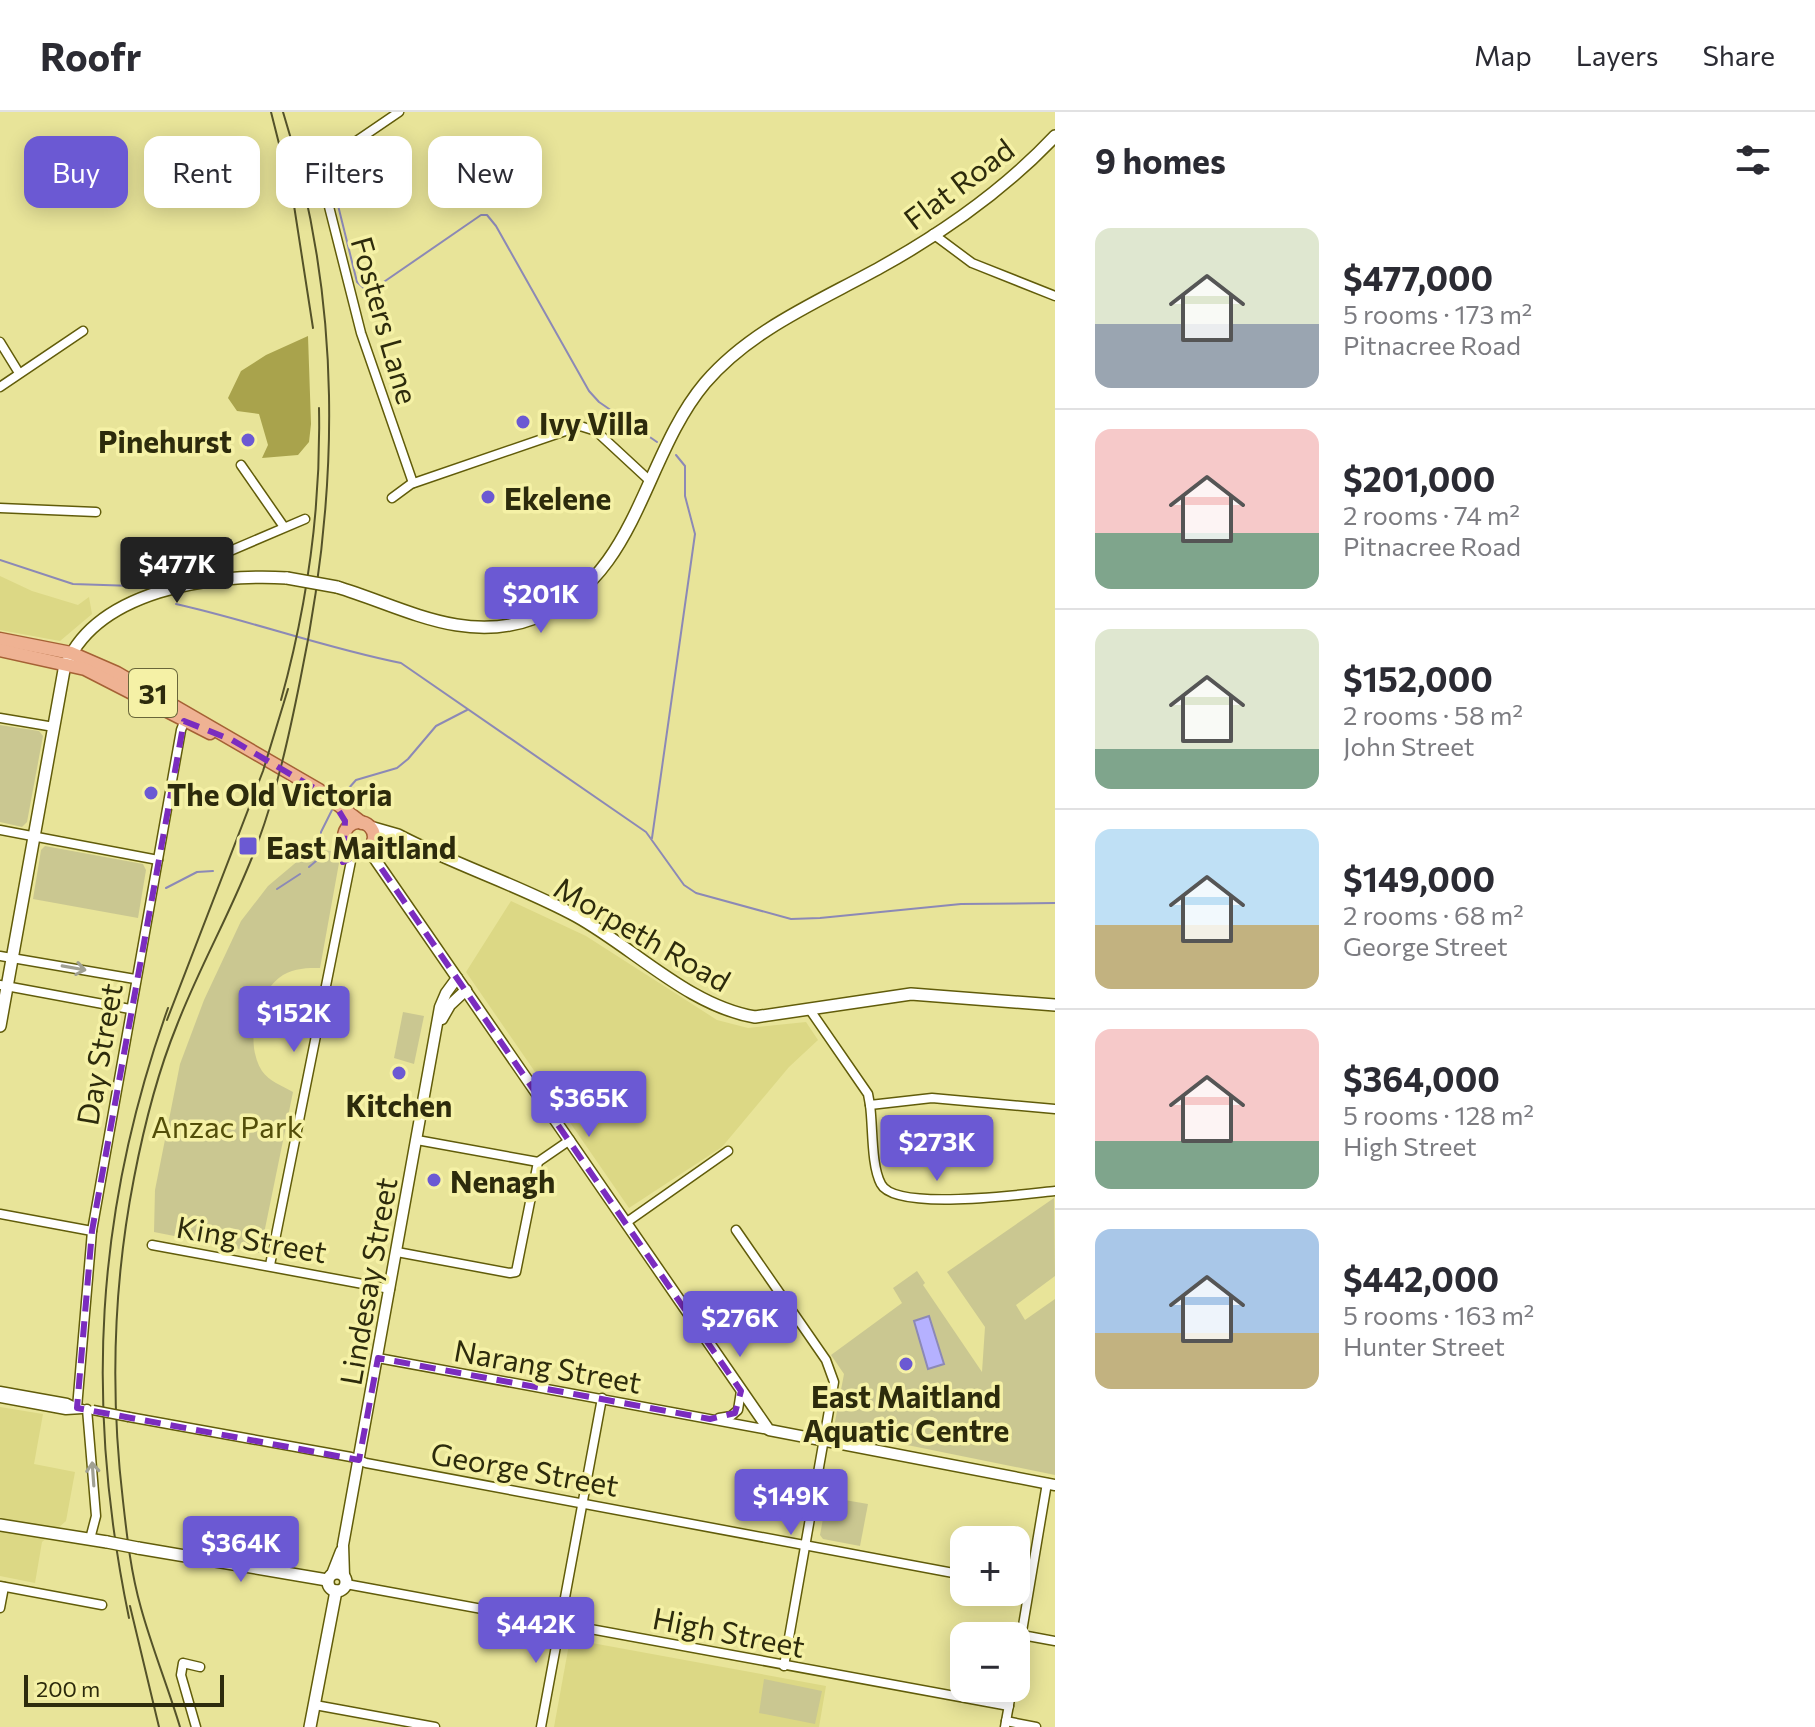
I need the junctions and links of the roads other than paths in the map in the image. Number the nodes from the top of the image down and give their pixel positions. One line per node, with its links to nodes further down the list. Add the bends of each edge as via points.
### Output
1 (399, 112): 11 (street, Fosters Lane, via 330,159 321,175 361,333)
2 (1055, 136): 3 (main road, Flat Road, via 1001,187)
3 (933, 234): 4 (street, via 972,263); 10 (main road, Flat Road, via 758,335 733,355 682,418)
4 (1055, 296)
5 (83, 331): 7 (street)
6 (0, 342): 7 (street)
7 (19, 373): 8 (street)
8 (0, 387)
9 (241, 465): 16 (street)
10 (650, 481): 11 (street, via 596,431 580,426); 17 (main road, Flat Road, bridge, via 622,540 586,587 536,618 509,625 461,627 431,621 337,587 287,578 209,581)
11 (413, 483): 12 (street)
12 (392, 498)
13 (0, 508): 14 (street)
14 (96, 512)
15 (305, 519): 16 (street)
16 (284, 527): 17 (street, via 216,557 172,560 163,569)
17 (162, 592): 20 (main road, Flat Road, via 107,616 86,632)
18 (0, 639): 20 (main road, 31)
19 (0, 650): 20 (main road, 31)
20 (69, 658): 21 (main road, 31, via 117,673); 23 (main road)
21 (186, 717): 24 (main road, 31, via 319,790); 32 (street, Day Street)
22 (0, 718): 23 (street)
23 (54, 727): 28 (main road)
24 (341, 809): 25 (main road, 31); 27 (main road)
25 (366, 825): 27 (main road, via 352,824); 29 (main road, Morpeth Road / 31); 30 (main road)
26 (0, 830): 28 (street)
27 (345, 834): 31 (main road)
28 (34, 836): 32 (street); 33 (main road)
29 (408, 840): 30 (main road, Morpeth Road / 31, via 390,838); 40 (main road, Morpeth Road / 31, via 576,916 706,1002 732,1013 755,1017)
30 (371, 845): 31 (main road, 31); 34 (street)
31 (353, 851): 56 (street)
32 (158, 860): 35 (street, Day Street)
33 (6, 957): 35 (street, one-way to 35); 36 (main road)
34 (457, 978): 37 (street); 41 (street, Lindesay Street, via 442,1001)
35 (135, 979): 39 (street, Day Street)
36 (4, 986): 39 (street); 42 (main road)
37 (466, 990): 41 (street, Lindesay Street); 46 (street)
38 (1055, 1005): 40 (main road, Morpeth Road / 31, via 911,994)
39 (130, 1009): 53 (street, Day Street)
40 (810, 1010): 43 (street, via 868,1094)
41 (438, 1025): 45 (street, Lindesay Street)
42 (0, 1026)
43 (870, 1105): 44 (street, via 932,1098); 49 (street, via 877,1173 890,1194 936,1199)
44 (1055, 1109)
45 (417, 1140): 48 (street); 55 (street, Lindesay Street)
46 (570, 1140): 48 (street); 51 (street)
47 (728, 1151): 51 (street)
48 (538, 1162): 55 (street, via 516,1272)
49 (1055, 1191)
50 (0, 1214): 53 (street)
51 (627, 1222): 60 (street)
52 (736, 1230): 66 (street, via 830,1367 834,1389)
53 (92, 1231): 63 (street, Day Street)
54 (152, 1245): 56 (street, King Street)
55 (397, 1252): 57 (street, Lindesay Street)
56 (270, 1265): 57 (street, King Street)
57 (390, 1289): 58 (street, Lindesay Street)
58 (378, 1358): 62 (street, Narang Street); 67 (street, Lindesay Street)
59 (0, 1391): 63 (street, George Street)
60 (741, 1391): 64 (street, via 735,1413); 65 (street)
61 (0, 1398): 63 (street, George Street)
62 (602, 1398): 64 (street, Narang Street); 69 (street)
63 (85, 1409): 67 (street, George Street, bridge); 72 (street, Day Street, one-way to 63, via 96,1516)
64 (710, 1419): 65 (street, Narang Street)
65 (769, 1430): 66 (street, Narang Street)
66 (825, 1441): 68 (street, Narang Street); 73 (street)
67 (359, 1460): 69 (street, George Street); 75 (street, Lindesay Street)
68 (1051, 1484): 76 (street)
69 (582, 1502): 73 (street, George Street); 80 (street)
70 (0, 1519): 72 (main road, High Street)
71 (0, 1525): 72 (main road, High Street)
72 (90, 1539): 75 (main road, High Street, bridge)
73 (806, 1545): 74 (street, George Street); 83 (street)
74 (950, 1572)
75 (337, 1581): 80 (street, High Street); 86 (main road, Lindesay Street)
76 (1030, 1582)
77 (2, 1586): 78 (street); 79 (street)
78 (102, 1605)
79 (0, 1608)
80 (559, 1625): 83 (street, High Street); 92 (street)
81 (1030, 1636): 82 (street)
82 (1055, 1641)
83 (784, 1666): 87 (street, High Street)
84 (200, 1667): 89 (street, via 183,1663 181,1675)
85 (1010, 1702): 87 (street)
86 (315, 1705): 90 (main road, Lindesay Street); 91 (street)
87 (1009, 1706): 88 (street)
88 (1005, 1724): 93 (street)
89 (196, 1727)
90 (310, 1727)
91 (435, 1727)
92 (541, 1727)
93 (1036, 1727)

